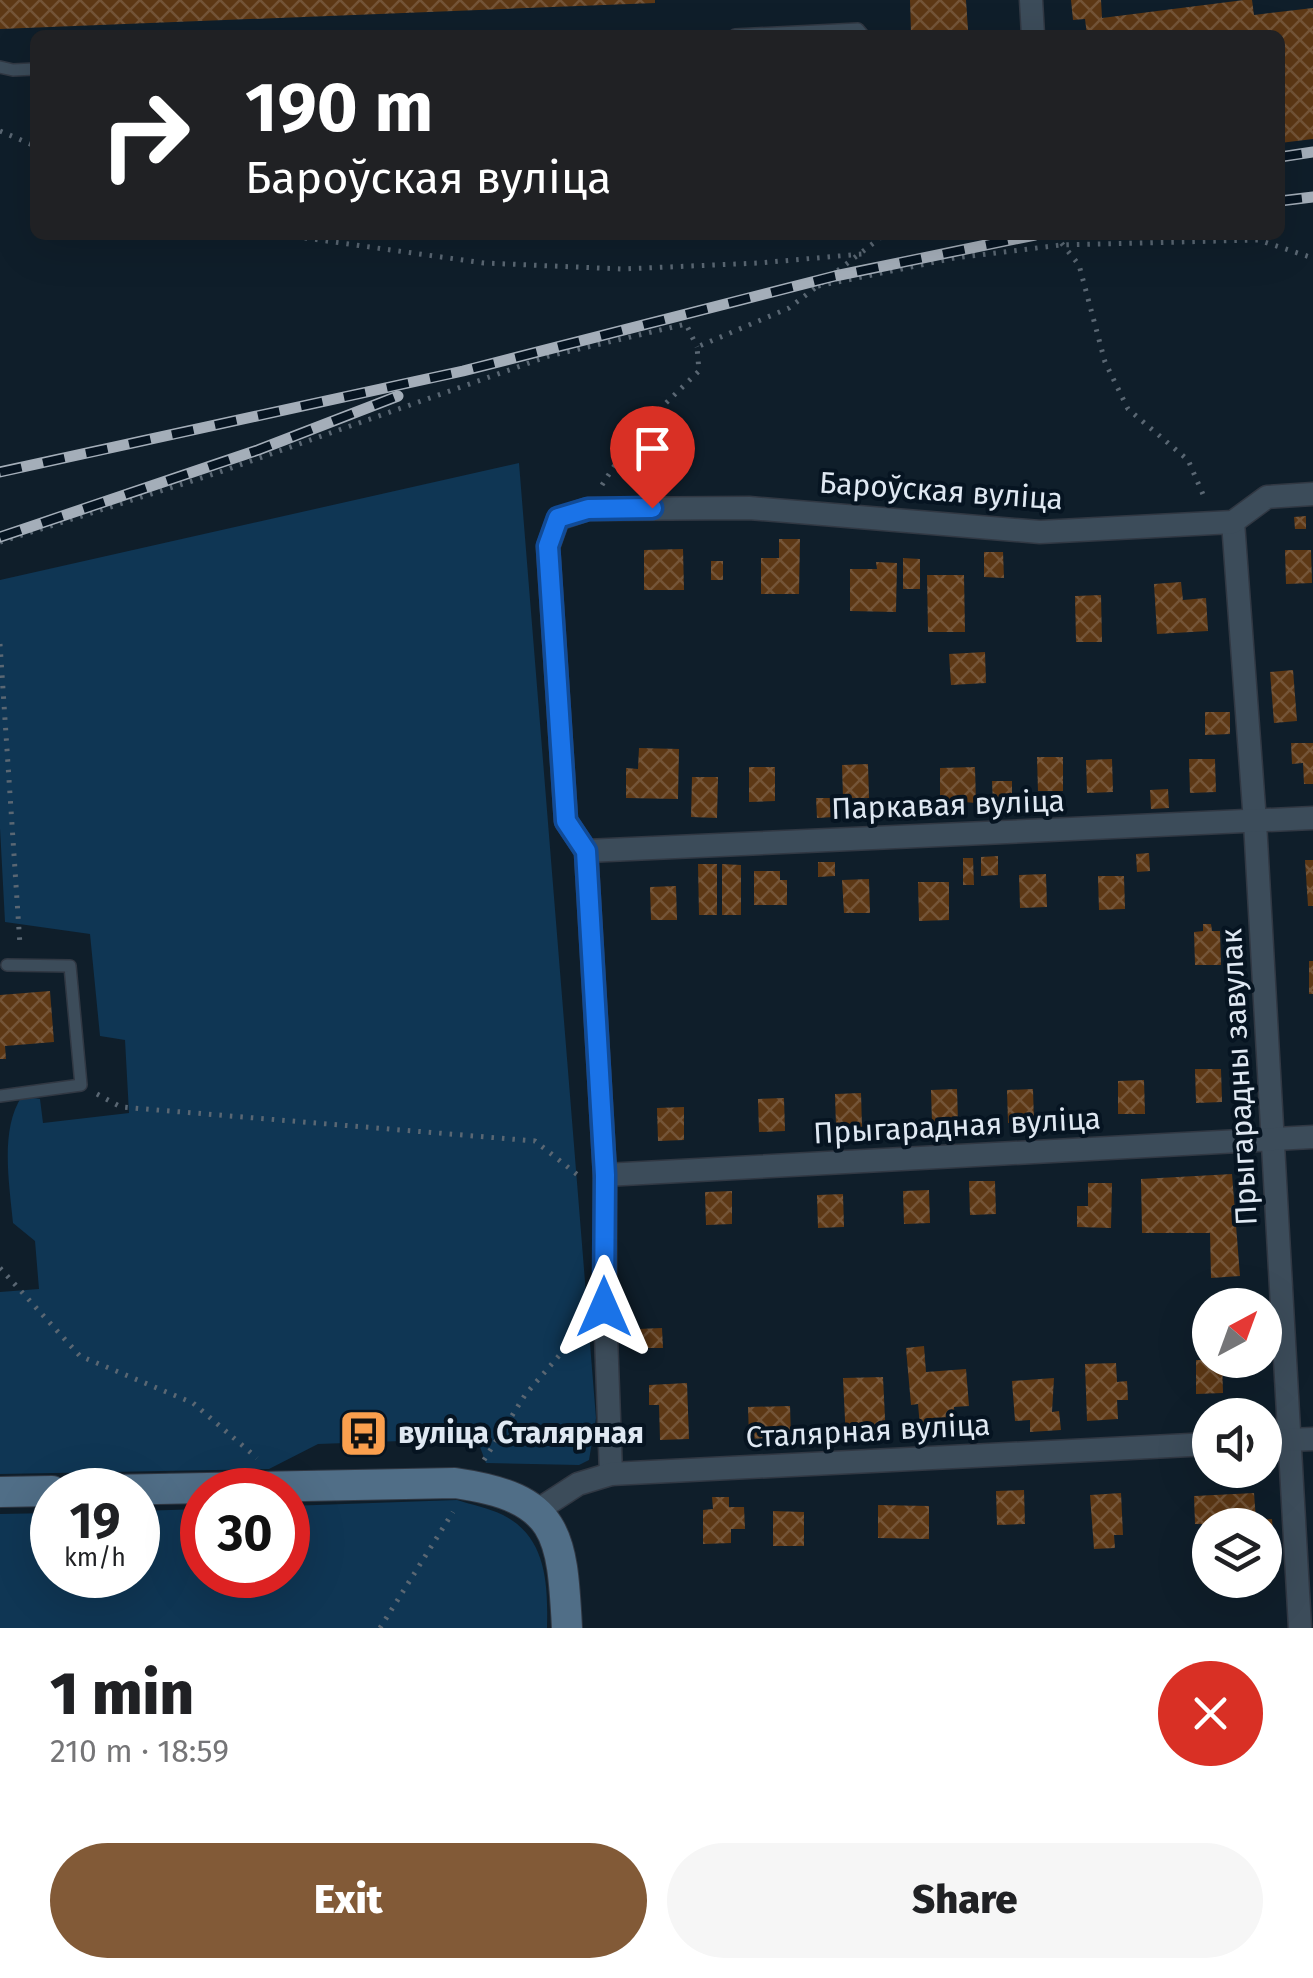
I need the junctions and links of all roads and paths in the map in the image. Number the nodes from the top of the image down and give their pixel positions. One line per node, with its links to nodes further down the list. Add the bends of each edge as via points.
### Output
1 (1032, 0): 2 (street)
2 (1033, 30)
3 (0, 66): 4 (lane)
4 (30, 69)
5 (0, 131): 6 (path)
6 (30, 144)
7 (320, 240): 11 (path, via 484,263 622,269)
8 (878, 240): 11 (path)
9 (1058, 240): 10 (path)
10 (1061, 244): 12 (path, via 1258,240); 13 (path); 17 (path, via 1079,265 1105,362 1128,409 1188,460)
11 (862, 254): 13 (path)
12 (1313, 258)
13 (818, 286): 14 (path, via 789,308)
14 (697, 346): 16 (path, via 699,371 636,431); 18 (path, via 686,324 549,356)
15 (1313, 494): 17 (street, Бароўская вуліца, via 1267,496)
16 (588, 509): 17 (street, Бароўская вуліца, via 749,508 1040,532); 22 (street, Бароўская вуліца, via 558,518 548,546 566,821)
17 (1224, 522): 21 (street, Прыгарадны завулак)
18 (0, 542)
19 (0, 644): 24 (path)
20 (1313, 818): 21 (street, Паркавая вуліца)
21 (1255, 822): 22 (street, Паркавая вуліца); 28 (street, Прыгарадны завулак)
22 (586, 851): 29 (street)
23 (7, 965): 24 (lane)
24 (22, 966): 25 (lane, via 70,966)
25 (81, 1085): 26 (lane); 29 (path, via 121,1108 534,1141 577,1176)
26 (0, 1096)
27 (1313, 1137): 28 (street, Прыгарадная вуліца)
28 (1272, 1139): 29 (street, Прыгарадная вуліца); 31 (street, Прыгарадны завулак)
29 (605, 1175): 34 (street)
30 (0, 1268): 33 (path, via 80,1356 193,1403)
31 (1302, 1439): 40 (street, Прыгарадны завулак)
32 (1192, 1445): 34 (street, Сталярная вуліца)
33 (268, 1468)
34 (611, 1474): 38 (street, Сталярная вуліца, via 578,1484)
35 (310, 1486): 38 (main road, via 455,1483 502,1491)
36 (30, 1491): 37 (main road)
37 (0, 1492)
38 (538, 1510): 39 (main road, via 564,1565)
39 (567, 1628)
40 (1300, 1628)

